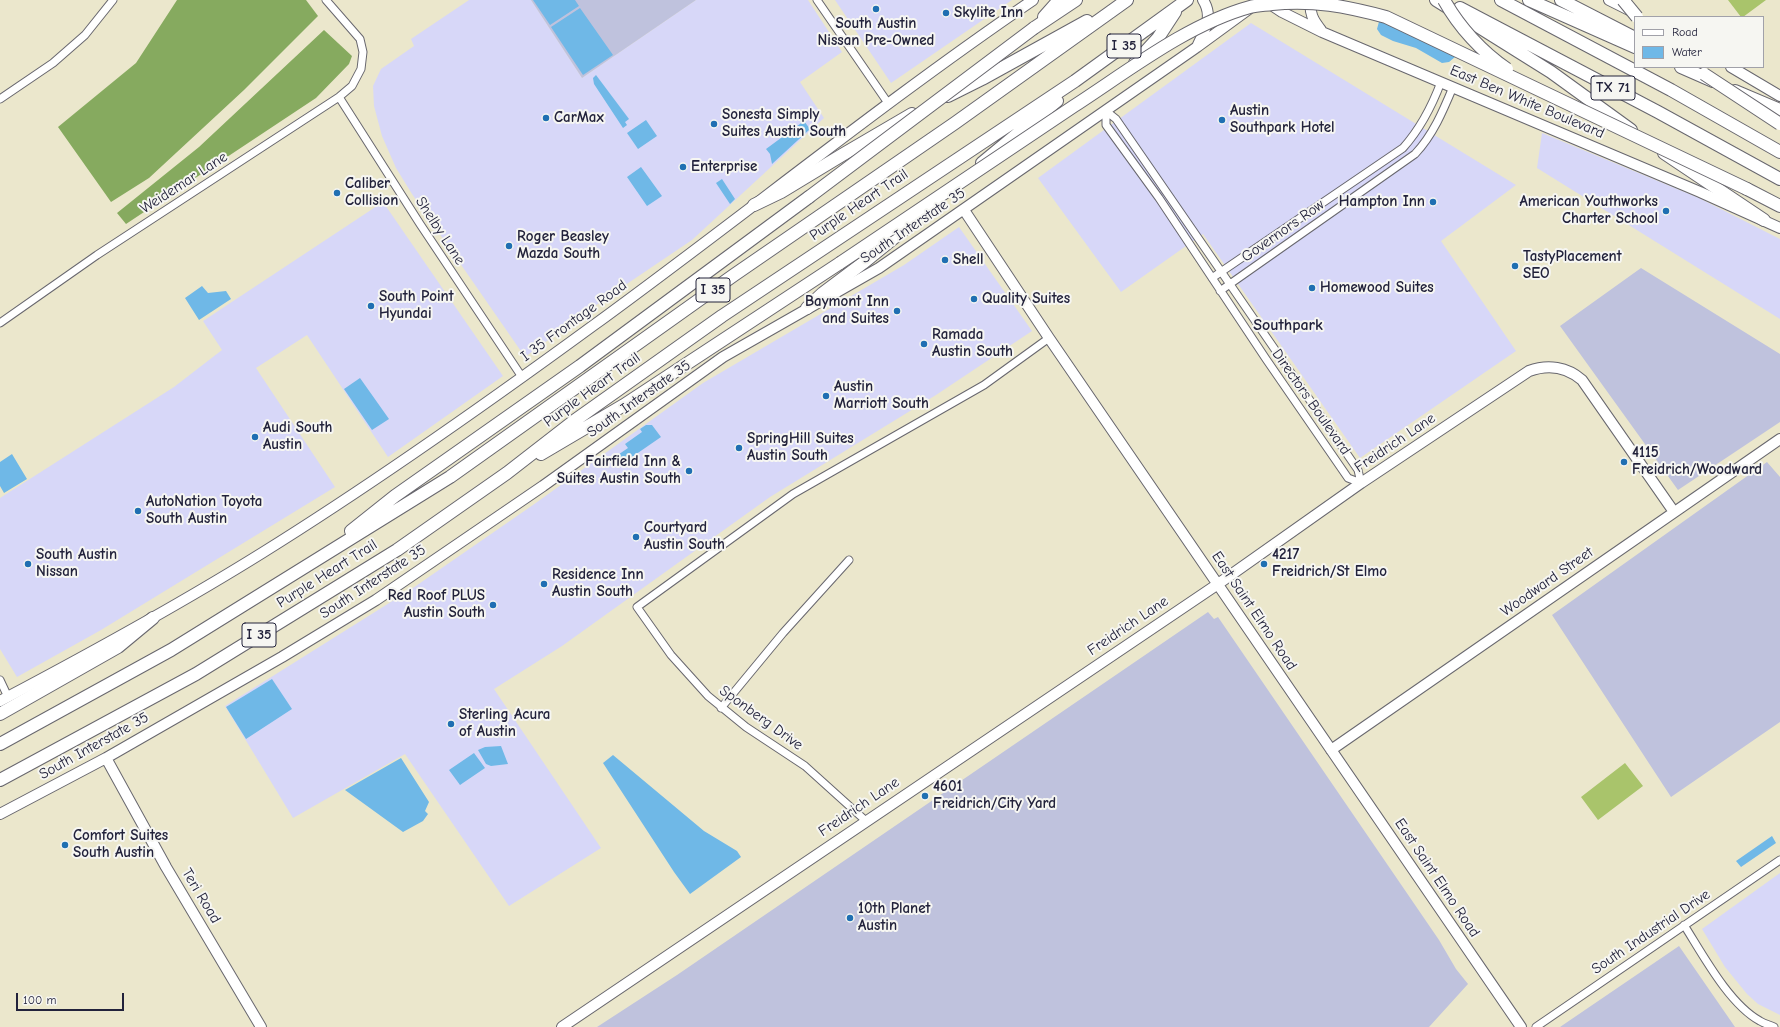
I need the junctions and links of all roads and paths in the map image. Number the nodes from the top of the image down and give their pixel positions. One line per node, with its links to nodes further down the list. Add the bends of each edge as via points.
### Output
1 (113, 0): 38 (street, via 85,35 53,63)
2 (326, 0): 37 (street, Weidemar Lane, via 360,39 363,52 361,69 352,86)
3 (818, 0): 39 (street)
4 (1033, 0): 39 (main road)
5 (1059, 0): 23 (highway)
6 (1076, 0): 23 (highway)
7 (1127, 0): 20 (highway, Purple Heart Trail / I 35)
8 (1181, 0): 30 (highway, bridge, via 1158,38)
9 (1187, 0): 32 (highway, Purple Heart Trail / I 35)
10 (1203, 0): 26 (main road, via 1209,14 1208,25)
11 (1263, 0): 24 (main road, East Ben White Boulevard); 26 (main road, South Interstate 35)
12 (1311, 0): 24 (main road, via 1309,11)
13 (1436, 0): 50 (highway, via 1551,72 1708,184)
14 (1444, 0): 34 (highway, bridge, via 1451,13 1478,45); 44 (highway, TX 71)
15 (1501, 0): 43 (highway, TX 71, via 1671,90)
16 (1529, 0): 27 (highway)
17 (1561, 0): 25 (highway)
18 (1609, 0): 22 (main road)
19 (1623, 0): 21 (highway, bridge)
20 (1117, 7): 47 (highway, via 1080,24 982,79 912,114 781,192); 65 (highway, Purple Heart Trail / I 35, via 942,133 734,275 450,477)
21 (1636, 16)
22 (1639, 16)
23 (1034, 28): 65 (highway, bridge, via 580,366 395,496)
24 (1322, 32): 33 (main road, East Ben White Boulevard)
25 (1634, 37)
26 (1197, 47): 41 (main road, South Interstate 35)
27 (1634, 47)
28 (1683, 68): 40 (highway)
29 (1733, 68): 36 (main road)
30 (1128, 70): 34 (highway, bridge, via 1188,33 1226,14 1252,6 1317,3 1350,7 1386,17); 61 (highway, bridge, via 624,405)
31 (1699, 70): 42 (highway, bridge)
32 (1075, 81): 56 (highway, via 1053,105); 61 (highway, Purple Heart Trail / I 35, via 722,316 574,421)
33 (1441, 82): 35 (main road, East Ben White Boulevard); 52 (street, Governors Row, via 1434,101 1414,136 1403,148)
34 (1528, 83): 48 (highway, bridge)
35 (1453, 88): 50 (main road, East Ben White Boulevard); 54 (street, Governors Row, via 1433,130 1415,154)
36 (1780, 96)
37 (339, 97): 57 (street, Weidemar Lane); 59 (street, Shelby Lane)
38 (0, 99)
39 (888, 103): 47 (main road)
40 (1780, 110)
41 (1106, 111): 45 (street, Directors Boulevard, via 1116,119); 46 (street, Directors Boulevard, via 1106,126); 49 (main road, South Interstate 35)
42 (1780, 124)
43 (1780, 152)
44 (1780, 179)
45 (1168, 192): 46 (street); 52 (street, Directors Boulevard)
46 (1159, 198): 53 (street, Directors Boulevard)
47 (754, 205): 59 (main road, I 35 Frontage Road)
48 (1780, 206)
49 (964, 210): 56 (main road, South Interstate 35, via 879,268); 58 (main road, East Saint Elmo Road)
50 (1764, 220): 51 (main road, East Ben White Boulevard)
51 (1780, 228)
52 (1221, 272): 53 (street, Governors Row); 54 (street, Directors Boulevard)
53 (1212, 278): 55 (street, Directors Boulevard)
54 (1230, 284): 55 (street, Governors Row); 62 (street, Directors Boulevard, via 1358,470)
55 (1220, 290): 62 (street, Directors Boulevard, via 1348,478)
56 (807, 308): 74 (main road, South Interstate 35, via 723,357 543,486 376,600)
57 (0, 323)
58 (1049, 338): 66 (main road, East Saint Elmo Road); 70 (street, Sponberg Drive, via 984,385 793,494 637,607 679,665)
59 (522, 377): 67 (main road, I 35 Frontage Road, via 338,504)
60 (1780, 439): 63 (main road, Woodward Street)
61 (507, 474): 75 (highway, Purple Heart Trail / I 35, via 372,565 196,674)
62 (1361, 483): 63 (main road, Freidrich Lane, via 1524,374 1535,369 1551,367 1568,371 1586,384); 66 (main road, Freidrich Lane)
63 (1674, 512): 73 (main road, Woodward Street)
64 (849, 560): 70 (street, via 783,633)
65 (305, 568): 72 (highway, Purple Heart Trail / I 35, via 171,650)
66 (1218, 584): 73 (main road, East Saint Elmo Road); 77 (main road, Freidrich Lane)
67 (153, 618): 69 (main road); 71 (highway, via 118,647)
68 (0, 680): 69 (street)
69 (4, 699)
70 (721, 708): 77 (street, Sponberg Drive, via 805,766)
71 (0, 714)
72 (0, 744)
73 (1331, 750): 82 (main road, East Saint Elmo Road)
74 (106, 758): 76 (main road, South Interstate 35); 80 (main road, Teri Road, via 166,867)
75 (0, 780)
76 (0, 814)
77 (866, 821): 81 (main road, Freidrich Lane)
78 (1780, 860): 79 (street, South Industrial Drive)
79 (1684, 925): 83 (street, South Industrial Drive); 84 (street, via 1739,1004 1760,1021)
80 (261, 1027)
81 (562, 1027)
82 (1521, 1027)
83 (1536, 1027)
84 (1774, 1027)

